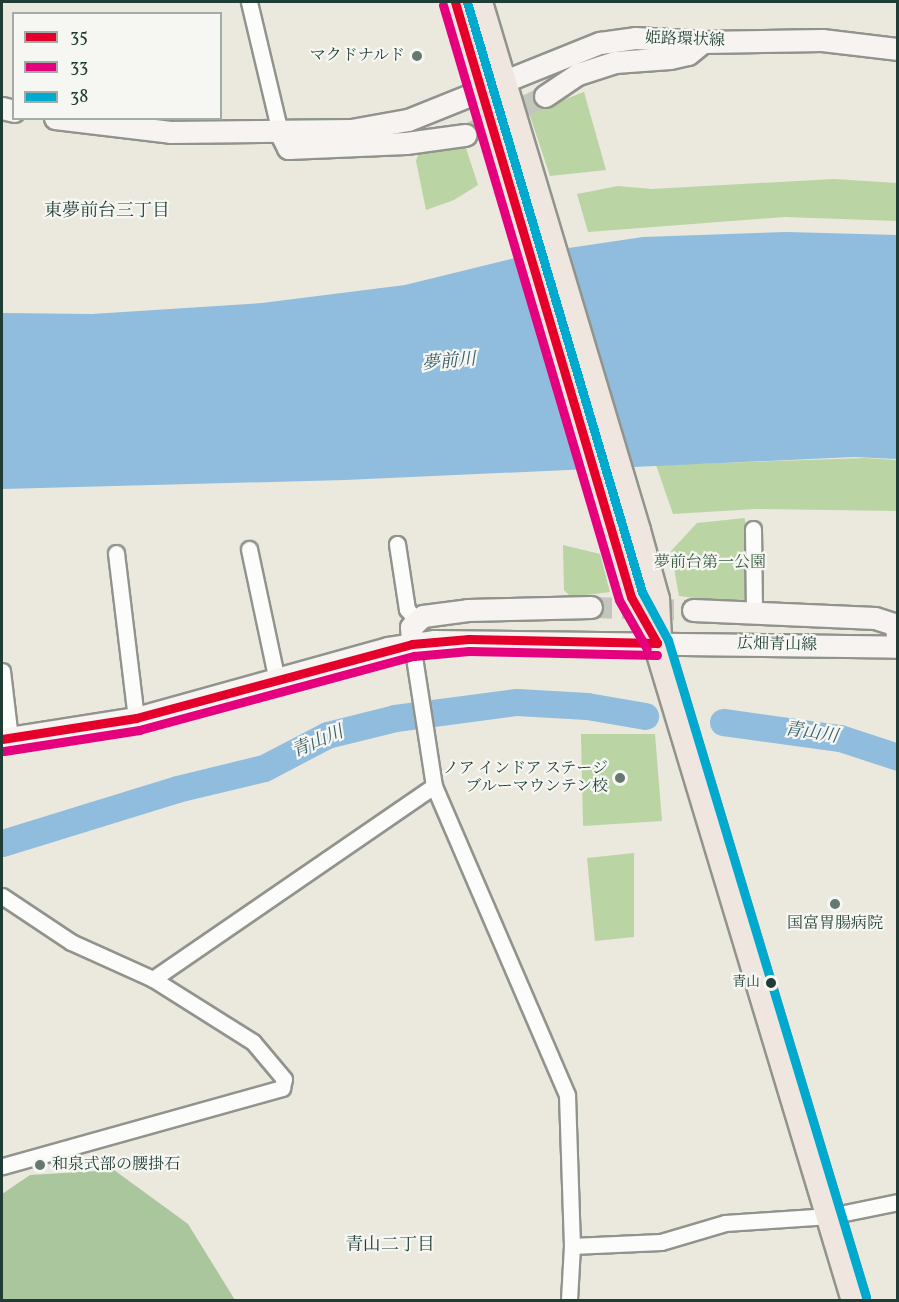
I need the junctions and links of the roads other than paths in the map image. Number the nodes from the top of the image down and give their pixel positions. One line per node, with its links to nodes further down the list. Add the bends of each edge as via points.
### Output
1 (249, 2): 9 (street)
2 (455, 2): 6 (highway)
3 (478, 2): 6 (highway)
4 (703, 42): 5 (main road, 姫路環状線, via 822,40); 6 (main road, 姫路環状線, via 635,38 600,43); 7 (main road, via 688,54 615,62 578,74)
5 (897, 49)
6 (491, 85): 9 (main road, 姫路環状線, via 408,120 351,130); 19 (highway, via 623,531 631,597)
7 (545, 96)
8 (70, 120): 9 (main road, via 143,130)
9 (280, 132): 10 (main road, via 288,148 406,143)
10 (465, 135)
11 (753, 529): 17 (street)
12 (397, 544): 18 (street, via 407,609)
13 (249, 549): 23 (street)
14 (116, 554): 24 (street)
15 (591, 607): 18 (main road, via 468,609)
16 (693, 610): 17 (main road)
17 (754, 613): 21 (main road, via 875,618 896,626)
18 (416, 620): 20 (main road, via 411,627)
19 (657, 643): 20 (main road, 広畑青山線, via 469,639); 21 (main road, 広畑青山線); 31 (highway)
20 (412, 644): 23 (main road, 広畑青山線); 26 (street)
21 (897, 647)
22 (2, 671): 25 (street)
23 (277, 681): 24 (main road, 広畑青山線)
24 (136, 718): 25 (main road, 広畑青山線)
25 (6, 739)
26 (434, 786): 28 (street); 32 (street, via 567,1095)
27 (2, 896): 28 (street, via 71,942)
28 (153, 979): 29 (street, via 253,1042 284,1079 282,1088)
29 (2, 1166)
30 (897, 1202): 31 (street)
31 (830, 1216): 32 (street, via 725,1223 661,1242); 34 (highway)
32 (572, 1246): 33 (street)
33 (569, 1300)
34 (855, 1300)

